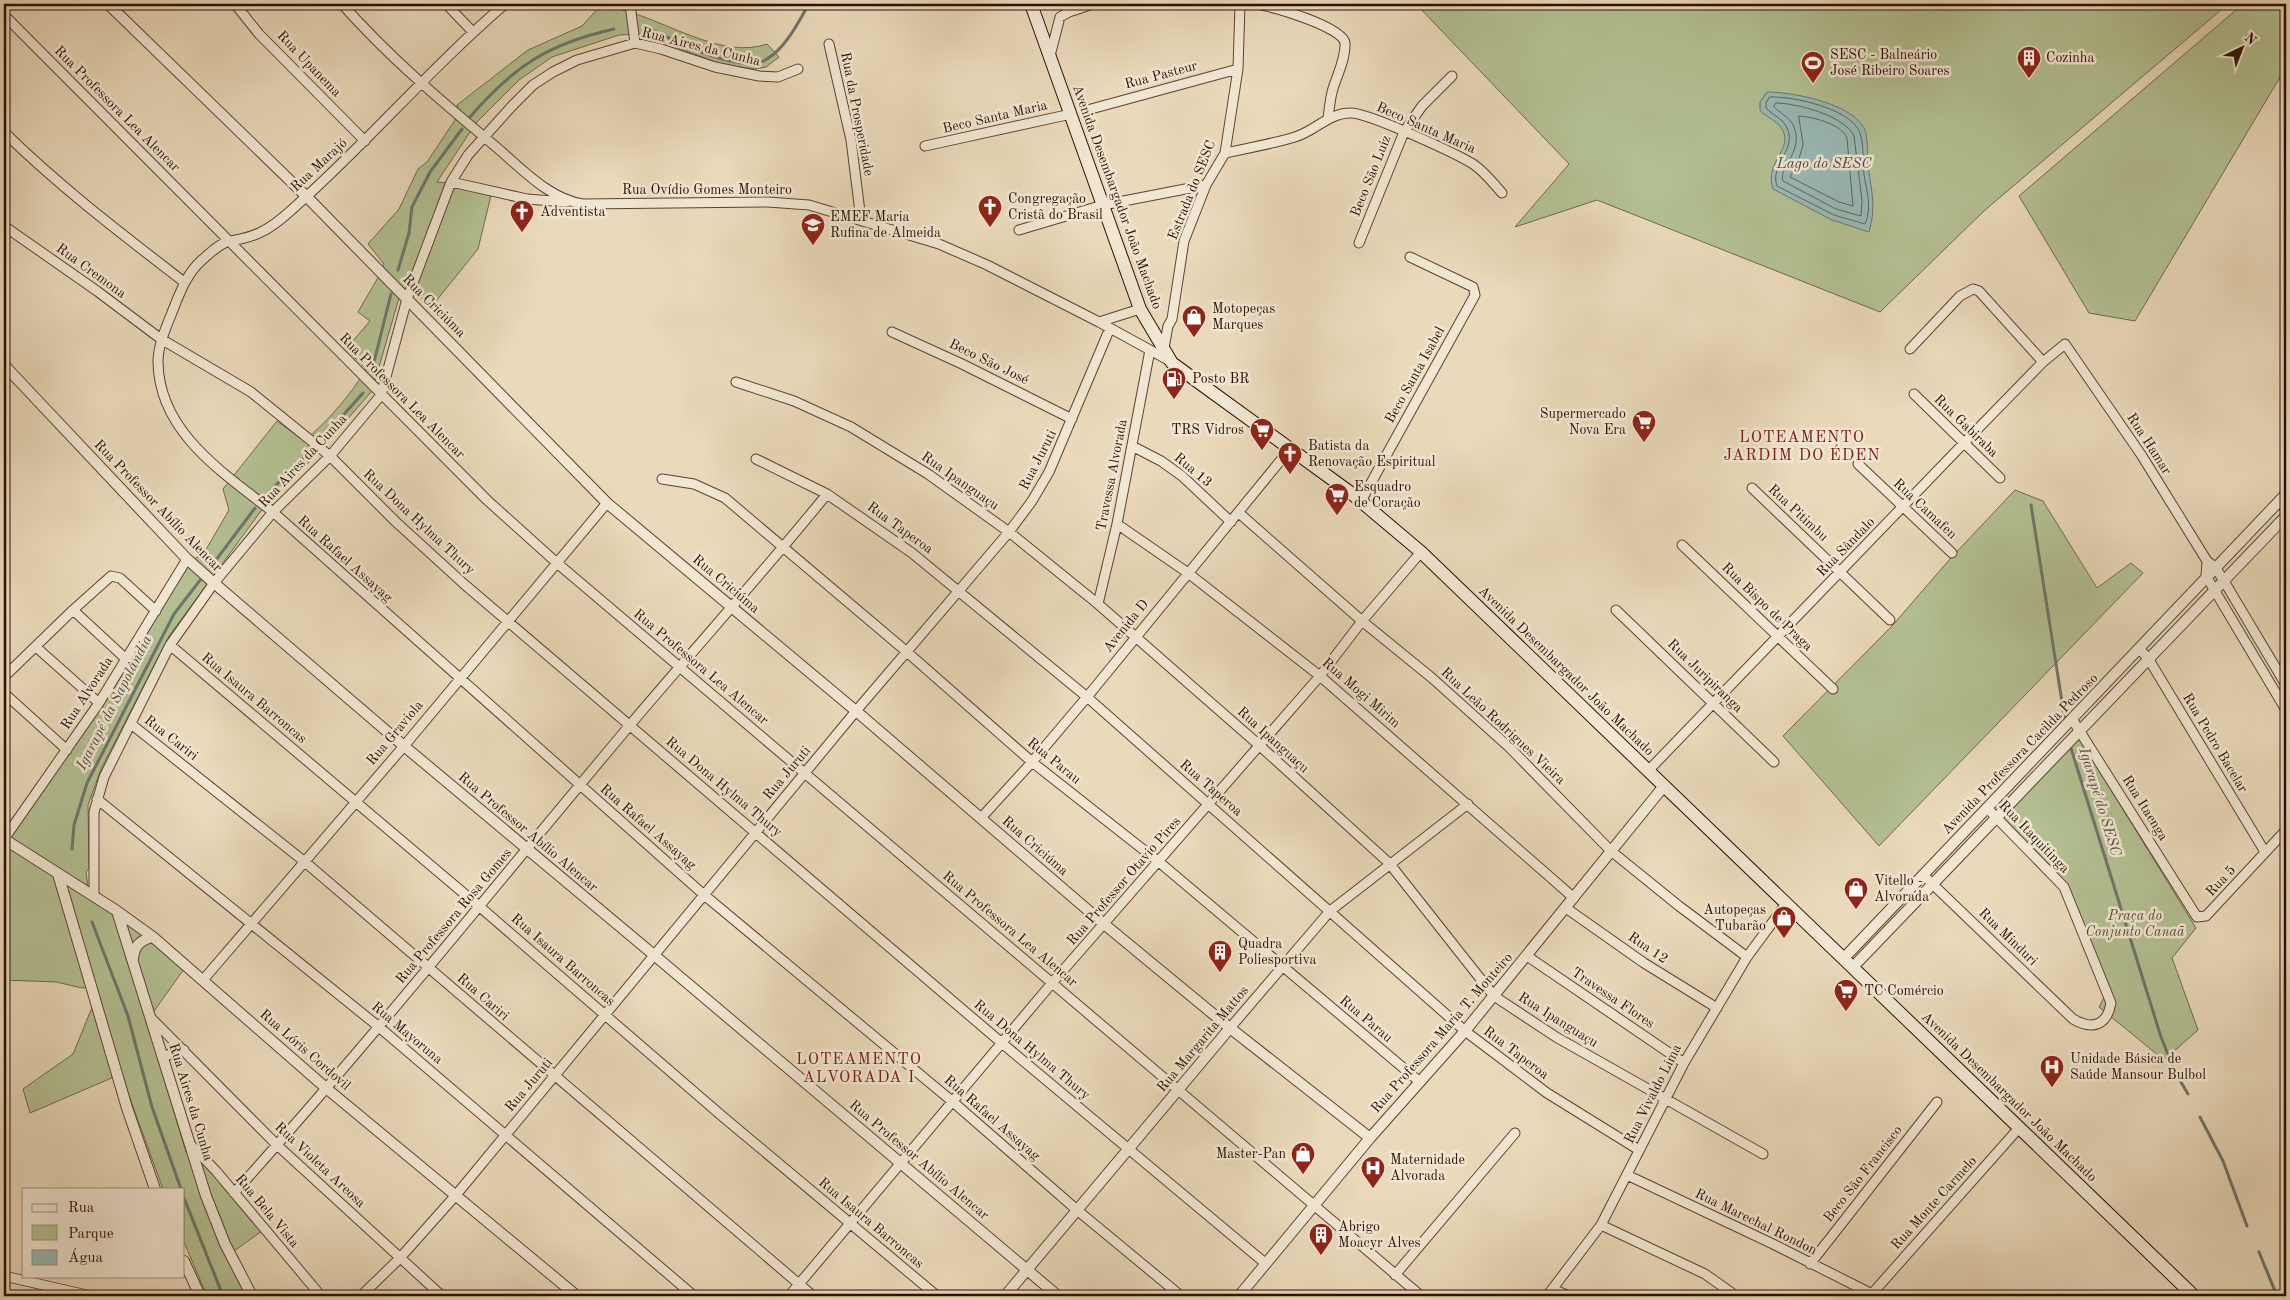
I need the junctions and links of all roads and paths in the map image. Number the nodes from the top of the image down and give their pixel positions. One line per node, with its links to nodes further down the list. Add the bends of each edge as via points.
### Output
1 (108, 4): 32 (street, Rua Criciúma)
2 (235, 4): 26 (street, Rua Upanema, via 260,34)
3 (342, 4): 19 (street, Rua Ovídio Gomes Monteiro, via 376,43)
4 (446, 4): 12 (street)
5 (505, 4): 12 (street, Rua Marajó)
6 (630, 4): 13 (street)
7 (1031, 4): 15 (main road, Avenida Desembargador João Machado)
8 (1093, 4): 15 (street, via 1060,17)
9 (1240, 4): 17 (street, Estrada do SESC)
10 (1256, 4): 22 (street, via 1330,28 1345,42)
11 (4, 15): 38 (street, Rua Professora Lea Alencar)
12 (473, 32): 19 (street, Rua Marajó)
13 (634, 44): 16 (street, Rua Aires da Cunha, via 759,76 778,77); 25 (street, Rua Aires da Cunha, via 577,60 553,72 533,85)
14 (829, 44): 35 (street, Rua da Prosperidade, via 851,140)
15 (1050, 56): 21 (main road, Avenida Desembargador João Machado)
16 (798, 69)
17 (1238, 69): 20 (street, Rua Pasteur); 28 (street, Estrada do SESC)
18 (1452, 76): 24 (street, Beco São Luiz, via 1422,106)
19 (422, 84): 25 (street, Rua Ovídio Gomes Monteiro); 26 (street, Rua Marajó)
20 (1091, 109)
21 (1071, 114): 27 (street, Beco Santa Maria); 34 (main road, Avenida Desembargador João Machado)
22 (1328, 118): 24 (street, Beco Santa Maria, via 1355,113); 28 (street, Beco Santa Maria, via 1309,132 1295,137)
23 (4, 132): 41 (street, via 98,215)
24 (1404, 132): 31 (street, Beco Santa Maria, via 1472,164 1483,171); 39 (street, Beco São Luiz)
25 (484, 136): 29 (street, Rua Aires da Cunha); 33 (street, Rua Ovídio Gomes Monteiro, via 542,185)
26 (365, 141): 32 (street, Rua Marajó)
27 (925, 146)
28 (1225, 153): 30 (street, Estrada do SESC)
29 (451, 182): 33 (street, via 527,199); 42 (street, Rua Aires da Cunha)
30 (1206, 185): 34 (street); 45 (street, Estrada do SESC, via 1184,241 1172,319)
31 (1502, 193)
32 (306, 196): 38 (street, Rua Marajó, via 261,232 246,239); 42 (street, Rua Criciúma)
33 (570, 202): 35 (street, Rua Ovídio Gomes Monteiro, via 768,202 809,205)
34 (1103, 205): 37 (street); 43 (main road, Avenida Desembargador João Machado)
35 (861, 220): 44 (street, Rua Ovídio Gomes Monteiro, via 939,244)
36 (4, 226): 49 (street, Rua Cremona)
37 (1019, 230)
38 (230, 241): 41 (street, Rua Marajó, via 200,261); 59 (street, Rua Professora Lea Alencar)
39 (1359, 243)
40 (1410, 257): 72 (street, Beco Santa Isabel, via 1473,287 1475,295)
41 (184, 282): 49 (street, Rua Marajó)
42 (407, 299): 59 (street, Rua Aires da Cunha); 73 (street, Rua Criciúma)
43 (1140, 309): 44 (street); 47 (main road, Avenida Desembargador João Machado)
44 (1100, 322): 46 (street, Rua Ovídio Gomes Monteiro)
45 (1168, 326): 47 (street); 51 (street, Estrada do SESC)
46 (1110, 328): 53 (street, Rua Ovídio Gomes Monteiro); 60 (street, Rua Juruti)
47 (1150, 329): 51 (main road, Avenida Desembargador João Machado)
48 (892, 332): 60 (street, Beco São José)
49 (161, 339): 64 (street, Rua Dona Hylma Thury, via 252,392); 76 (street, Rua Rafael Assayag, via 158,361 161,391 176,423 203,455)
50 (2065, 344): 54 (street, Rua Sândalo); 88 (street, Rua Hamar)
51 (1164, 348): 55 (main road, Avenida Desembargador João Machado)
52 (1910, 349): 54 (street, via 1960,296 1974,289 1980,291)
53 (1150, 350): 55 (street, Rua Ovídio Gomes Monteiro); 62 (street, Travessa Alvorada)
54 (2044, 362): 61 (street, Rua Sândalo)
55 (1172, 363): 63 (main road, Avenida Desembargador João Machado)
56 (4, 365): 86 (street, Rua Professor Abílio Alencar)
57 (736, 382): 81 (street, Rua Ipanguaçu, via 794,401 851,427 928,474)
58 (1914, 394): 61 (street, Rua Gabiraba)
59 (381, 395): 64 (street, Rua Aires da Cunha); 87 (street, Rua Professora Lea Alencar, via 487,500)
60 (1072, 419): 81 (street, Rua Juruti, via 1049,472)
61 (1963, 444): 67 (street, Rua Gabiraba); 74 (street, Rua Sândalo)
62 (1132, 446): 79 (street, Rua 13, via 1182,476); 80 (street, Travessa Alvorada)
63 (1290, 449): 72 (main road, Avenida Desembargador João Machado); 77 (street, Avenida D)
64 (330, 456): 76 (street, Rua Aires da Cunha); 102 (street, Rua Dona Hylma Thury, via 396,522)
65 (756, 459): 70 (street, Rua Taperoa)
66 (1858, 464): 74 (street, Rua Camafen)
67 (2000, 478)
68 (662, 479): 83 (street, Rua Parau, via 694,484 725,498)
69 (1752, 488): 89 (street, Rua Pitimbu)
70 (827, 494): 83 (street, Rua Professora Rosa Gomes); 95 (street, Rua Taperoa)
71 (2283, 497): 75 (street); 88 (street, Avenida Professora Cacilda Pedroso)
72 (1361, 501): 84 (main road, Avenida Desembargador João Machado)
73 (607, 503): 87 (street, Rua Graviola); 97 (street, Rua Criciúma)
74 (1903, 508): 85 (street, Rua Camafen); 89 (street, Rua Sândalo)
75 (2286, 511)
76 (273, 512): 93 (street, Rua Aires da Cunha); 115 (street, Rua Rafael Assayag)
77 (1239, 513): 79 (street, Avenida D); 103 (street, Rua Leão Rodrigues Vieira)
78 (2286, 516): 92 (street, Avenida Professora Cacilda Pedroso)
79 (1231, 522): 90 (street, Avenida D)
80 (1117, 524): 90 (street, Rua Mogi Mirim); 96 (street, Travessa Alvorada)
81 (1009, 532): 95 (street, Rua Juruti); 96 (street, Rua Ipanguaçu)
82 (1682, 545): 105 (street, Rua Bispo de Praga)
83 (784, 546): 97 (street, Rua Professora Rosa Gomes); 109 (street, Rua Parau)
84 (1421, 552): 103 (street, Rua Professor Otavio Pires); 133 (main road, Avenida Desembargador João Machado)
85 (1952, 553)
86 (187, 559): 93 (street, Rua Professor Abílio Alencar); 100 (street, Rua Alvorada)
87 (557, 563): 102 (street, Rua Graviola); 112 (street, Rua Professora Lea Alencar)
88 (2211, 564): 91 (street, Avenida Professora Cacilda Pedroso); 92 (street, Rua Hamar)
89 (1841, 572): 101 (street, Rua Pitimbu); 105 (street, Rua Sândalo)
90 (1188, 573): 104 (street, Avenida D); 113 (street, Rua Mogi Mirim)
91 (2206, 576): 94 (street); 108 (street, Avenida Professora Cacilda Pedroso)
92 (2224, 580): 94 (street, Avenida Professora Cacilda Pedroso); 116 (street, Rua Hamar)
93 (214, 583): 106 (street, Rua Aires da Cunha); 129 (street, Rua Professor Abílio Alencar)
94 (2214, 589): 110 (street, Avenida Professora Cacilda Pedroso); 122 (street)
95 (959, 590): 109 (street, Rua Juruti); 119 (street, Rua Taperoa)
96 (1098, 604): 104 (street, Rua Ipanguaçu)
97 (732, 608): 112 (street, Rua Professora Rosa Gomes); 123 (street, Rua Criciúma)
98 (73, 610): 100 (street, via 111,576 120,578); 107 (street); 111 (street)
99 (1616, 610): 121 (street, Rua Juripiranga)
100 (156, 611): 111 (street, Rua Alvorada)
101 (1890, 620)
102 (508, 621): 115 (street, Rua Graviola); 126 (street, Rua Dona Hylma Thury)
103 (1362, 621): 113 (street, Rua Professor Otavio Pires); 148 (street, Rua Leão Rodrigues Vieira, via 1510,748)
104 (1135, 637): 119 (street, Avenida D); 128 (street, Rua Ipanguaçu)
105 (1778, 638): 117 (street, Rua Bispo de Praga); 121 (street, Rua Sândalo)
106 (170, 645): 125 (street, Rua Aires da Cunha); 138 (street, Rua Isaura Barroncas)
107 (36, 647): 114 (street); 120 (street)
108 (2139, 649): 110 (street, Rua Pedro Bacelar); 124 (street, Avenida Professora Cacilda Pedroso)
109 (907, 652): 123 (street, Rua Juruti); 131 (street, Rua Parau)
110 (2148, 658): 127 (street, Avenida Professora Cacilda Pedroso); 149 (street, Rua Pedro Bacelar)
111 (126, 659): 120 (street, Rua Alvorada)
112 (680, 666): 126 (street, Rua Professora Rosa Gomes); 134 (street, Rua Professora Lea Alencar)
113 (1320, 676): 128 (street, Rua Professor Otavio Pires); 140 (street, Rua Mogi Mirim)
114 (4, 677)
115 (458, 678): 129 (street, Rua Graviola); 135 (street, Rua Rafael Assayag)
116 (2286, 685)
117 (1833, 689)
118 (4, 693): 130 (street)
119 (1087, 698): 131 (street, Avenida D); 139 (street, Rua Taperoa)
120 (99, 703): 130 (street, Rua Alvorada)
121 (1715, 704): 132 (street, Rua Juripiranga); 133 (street, Rua Sândalo)
122 (2286, 710)
123 (856, 711): 134 (street, Rua Juruti); 143 (street, Rua Criciúma)
124 (2072, 719): 127 (street, Rua Itaenga); 141 (street, Avenida Professora Cacilda Pedroso)
125 (130, 724): 137 (street, Rua Aires da Cunha); 150 (street, Rua Cariri)
126 (630, 725): 135 (street, Rua Professora Rosa Gomes); 145 (street, Rua Dona Hylma Thury)
127 (2080, 728): 142 (street, Avenida Professora Cacilda Pedroso); 164 (street, Rua Itaenga)
128 (1259, 745): 139 (street, Rua Professor Otavio Pires); 152 (street, Rua Ipanguaçu)
129 (404, 746): 138 (street, Rua Graviola); 147 (street, Rua Professor Abílio Alencar)
130 (67, 750): 146 (street, Rua Alvorada)
131 (1032, 762): 143 (street, Avenida D); 151 (street, Rua Parau)
132 (1774, 762)
133 (1648, 772): 136 (main road, Avenida Desembargador João Machado)
134 (806, 773): 145 (street, Rua Juruti); 177 (street, Rua Professora Lea Alencar)
135 (580, 786): 147 (street, Rua Professora Rosa Gomes); 156 (street, Rua Rafael Assayag)
136 (1664, 786): 148 (street, Rua Professora Maria T. Monteiro); 159 (main road, Avenida Desembargador João Machado)
137 (96, 799): 157 (street, Rua Aires da Cunha); 165 (street, Rua Mayoruna)
138 (354, 802): 150 (street, Rua Graviola); 160 (street, Rua Isaura Barroncas)
139 (1208, 804): 151 (street, Rua Professor Otavio Pires); 163 (street, Rua Taperoa)
140 (1468, 804): 152 (street, Rua Margarita Mattos); 158 (street, Rua Mogi Mirim)
141 (1987, 808): 142 (street, Rua Itaquitinga); 154 (street, Avenida Professora Cacilda Pedroso)
142 (1996, 817): 155 (street, Avenida Professora Cacilda Pedroso); 182 (street, Rua Itaquitinga, via 2064,887 2111,1003 2109,1012 2094,1026 2083,1025)
143 (981, 818): 166 (street, Rua Criciúma)
144 (2286, 830): 149 (street)
145 (755, 832): 156 (street, Rua Juruti); 186 (street, Rua Dona Hylma Thury)
146 (4, 839): 153 (street, Rua Lóris Cordovil)
147 (528, 849): 160 (street, Rua Professora Rosa Gomes); 168 (street, Rua Professor Abílio Alencar)
148 (1611, 850): 158 (street, Rua Professora Maria T. Monteiro); 170 (street, Rua Leão Rodrigues Vieira)
149 (2266, 852): 164 (street, Rua 5, via 2206,916 2197,917)
150 (305, 862): 165 (street, Rua Graviola); 175 (street, Rua Cariri)
151 (1159, 862): 166 (street, Rua Professor Otavio Pires); 173 (street, Rua Parau)
152 (1389, 864): 163 (street, Rua Margarita Mattos); 178 (street, Rua Ipanguaçu)
153 (58, 874): 157 (street, Rua Lóris Cordovil); 208 (street, via 127,1108)
154 (1923, 875): 155 (street, Rua Minduri); 171 (street, Avenida Professora Cacilda Pedroso)
155 (1934, 885): 174 (street, Avenida Professora Cacilda Pedroso); 182 (street, Rua Minduri)
156 (703, 894): 168 (street, Rua Juruti); 195 (street, Rua Rafael Assayag)
157 (94, 896): 162 (street, Rua Lóris Cordovil)
158 (1574, 898): 161 (street, Rua Professora Maria T. Monteiro)
159 (1786, 904): 170 (street, Rua Vivaldo Lima); 171 (main road, Avenida Desembargador João Machado)
160 (480, 907): 175 (street, Rua Professora Rosa Gomes); 180 (street, Rua Isaura Barroncas)
161 (1566, 908): 169 (street, Rua Professora Maria T. Monteiro); 179 (street, Rua 12)
162 (117, 911): 167 (street, Rua Lóris Cordovil); 172 (street, Rua Aires da Cunha)
163 (1330, 911): 173 (street, Rua Margarita Mattos); 185 (street, Rua Taperoa)
164 (2194, 912)
165 (252, 923): 176 (street, Rua Graviola); 183 (street, Rua Mayoruna)
166 (1104, 924): 177 (street, Rua Professor Otavio Pires); 184 (street, Rua Criciúma)
167 (153, 937): 172 (street, via 136,947); 176 (street, Rua Lóris Cordovil)
168 (654, 955): 180 (street, Rua Juruti); 206 (street, Rua Professor Abílio Alencar)
169 (1527, 956): 178 (street, Rua Professora Maria T. Monteiro); 189 (street, Travessa Flores)
170 (1748, 957): 179 (street, Rua Vivaldo Lima)
171 (1844, 958): 174 (main road, Avenida Desembargador João Machado)
172 (133, 963): 181 (street, Rua Aires da Cunha)
173 (1282, 966): 184 (street, Rua Margarita Mattos); 191 (street, Rua Parau)
174 (1853, 967): 197 (main road, Avenida Desembargador João Machado)
175 (427, 968): 183 (street, Rua Professora Rosa Gomes); 190 (street, Rua Cariri)
176 (203, 980): 192 (street, Rua Lóris Cordovil)
177 (1052, 983): 186 (street, Rua Professor Otavio Pires); 193 (street, Rua Professora Lea Alencar)
178 (1494, 996): 185 (street, Rua Professora Maria T. Monteiro); 194 (street, Rua Ipanguaçu, via 1556,1037)
179 (1716, 1008): 189 (street, Rua Vivaldo Lima)
180 (605, 1014): 190 (street, Rua Juruti); 213 (street, Rua Isaura Barroncas)
181 (151, 1018): 187 (street, Rua Violeta Areosa); 188 (street, Rua Aires da Cunha)
182 (2073, 1019)
183 (379, 1026): 192 (street, Rua Professora Rosa Gomes); 199 (street, Rua Mayoruna)
184 (1230, 1028): 193 (street, Rua Margarita Mattos); 200 (street, Rua Criciúma)
185 (1465, 1031): 191 (street, Rua Professora Maria T. Monteiro); 204 (street, Rua Taperoa, via 1547,1093)
186 (1002, 1044): 195 (street, Rua Professor Otavio Pires); 203 (street, Rua Dona Hylma Thury)
187 (184, 1050): 188 (street); 202 (street, Rua Violeta Areosa)
188 (163, 1058): 201 (street, Rua Aires da Cunha)
189 (1684, 1062): 194 (street, Rua Vivaldo Lima)
190 (554, 1076): 199 (street, Rua Juruti); 222 (street, Rua Cariri)
191 (1420, 1082): 200 (street, Rua Professora Maria T. Monteiro)
192 (326, 1088): 202 (street, Rua Professora Rosa Gomes); 210 (street, Rua Lóris Cordovil)
193 (1177, 1090): 203 (street, Rua Margarita Mattos); 211 (street, Rua Professora Lea Alencar)
194 (1666, 1099): 204 (street, Rua Vivaldo Lima); 205 (street, Rua Ipanguaçu)
195 (953, 1102): 206 (street, Rua Professor Otavio Pires); 212 (street, Rua Rafael Assayag)
196 (1937, 1102): 218 (street, Beco São Francisco)
197 (2019, 1128): 225 (street, Rua Monte Carmelo); 244 (main road, Avenida Desembargador João Machado)
198 (1515, 1134): 220 (street)
199 (505, 1136): 210 (street, Rua Juruti); 233 (street, Rua Mayoruna)
200 (1370, 1138): 211 (street, Rua Professora Maria T. Monteiro)
201 (191, 1145): 209 (street, Rua Bela Vista); 228 (street, Rua Aires da Cunha, via 212,1213)
202 (277, 1145): 209 (street, Rua Professora Rosa Gomes); 215 (street, Rua Violeta Areosa)
203 (1128, 1148): 212 (street, Rua Margarita Mattos); 217 (street, Rua Dona Hylma Thury)
204 (1639, 1150): 207 (street, Rua Vivaldo Lima)
205 (1763, 1154)
206 (902, 1163): 213 (street, Rua Professor Otavio Pires); 219 (street, Rua Professor Abílio Alencar)
207 (1627, 1175): 214 (street, Rua Vivaldo Lima); 218 (street, Rua Marechal Rondon)
208 (156, 1188)
209 (234, 1193): 229 (street, Rua Bela Vista)
210 (456, 1195): 215 (street, Rua Juruti); 232 (street, Rua Lóris Cordovil)
211 (1314, 1204): 217 (street, Rua Professora Maria T. Monteiro); 220 (street, Rua Professora Lea Alencar)
212 (1077, 1210): 219 (street, Rua Margarita Mattos); 239 (street, Rua Rafael Assayag)
213 (851, 1224): 222 (street, Rua Professor Otavio Pires); 236 (street, Rua Isaura Barroncas)
214 (1601, 1225): 223 (street, Rua Vivaldo Lima); 224 (street, via 1704,1274)
215 (400, 1258): 230 (street, Rua Juruti); 231 (street, Rua Violeta Areosa)
216 (185, 1263): 227 (street)
217 (1265, 1263): 240 (street, Rua Professora Maria T. Monteiro)
218 (1810, 1264): 225 (street, Rua Marechal Rondon)
219 (1027, 1271): 237 (street, Rua Margarita Mattos); 238 (street, Rua Professor Abílio Alencar)
220 (1395, 1275): 241 (street, Rua Professora Lea Alencar)
221 (4, 1276): 226 (street)
222 (798, 1284): 234 (street, Rua Professor Otavio Pires); 235 (street, Rua Cariri)
223 (1550, 1293): 242 (street)
224 (1725, 1293): 243 (street)
225 (1871, 1295)
226 (91, 1296)
227 (200, 1296)
228 (252, 1296)
229 (321, 1296)
230 (361, 1296)
231 (442, 1296)
232 (577, 1296)
233 (694, 1296)
234 (789, 1296)
235 (813, 1296)
236 (937, 1296)
237 (1005, 1296)
238 (1058, 1296)
239 (1181, 1296)
240 (1239, 1296)
241 (1421, 1296)
242 (1569, 1296)
243 (1736, 1296)
244 (2194, 1296)

